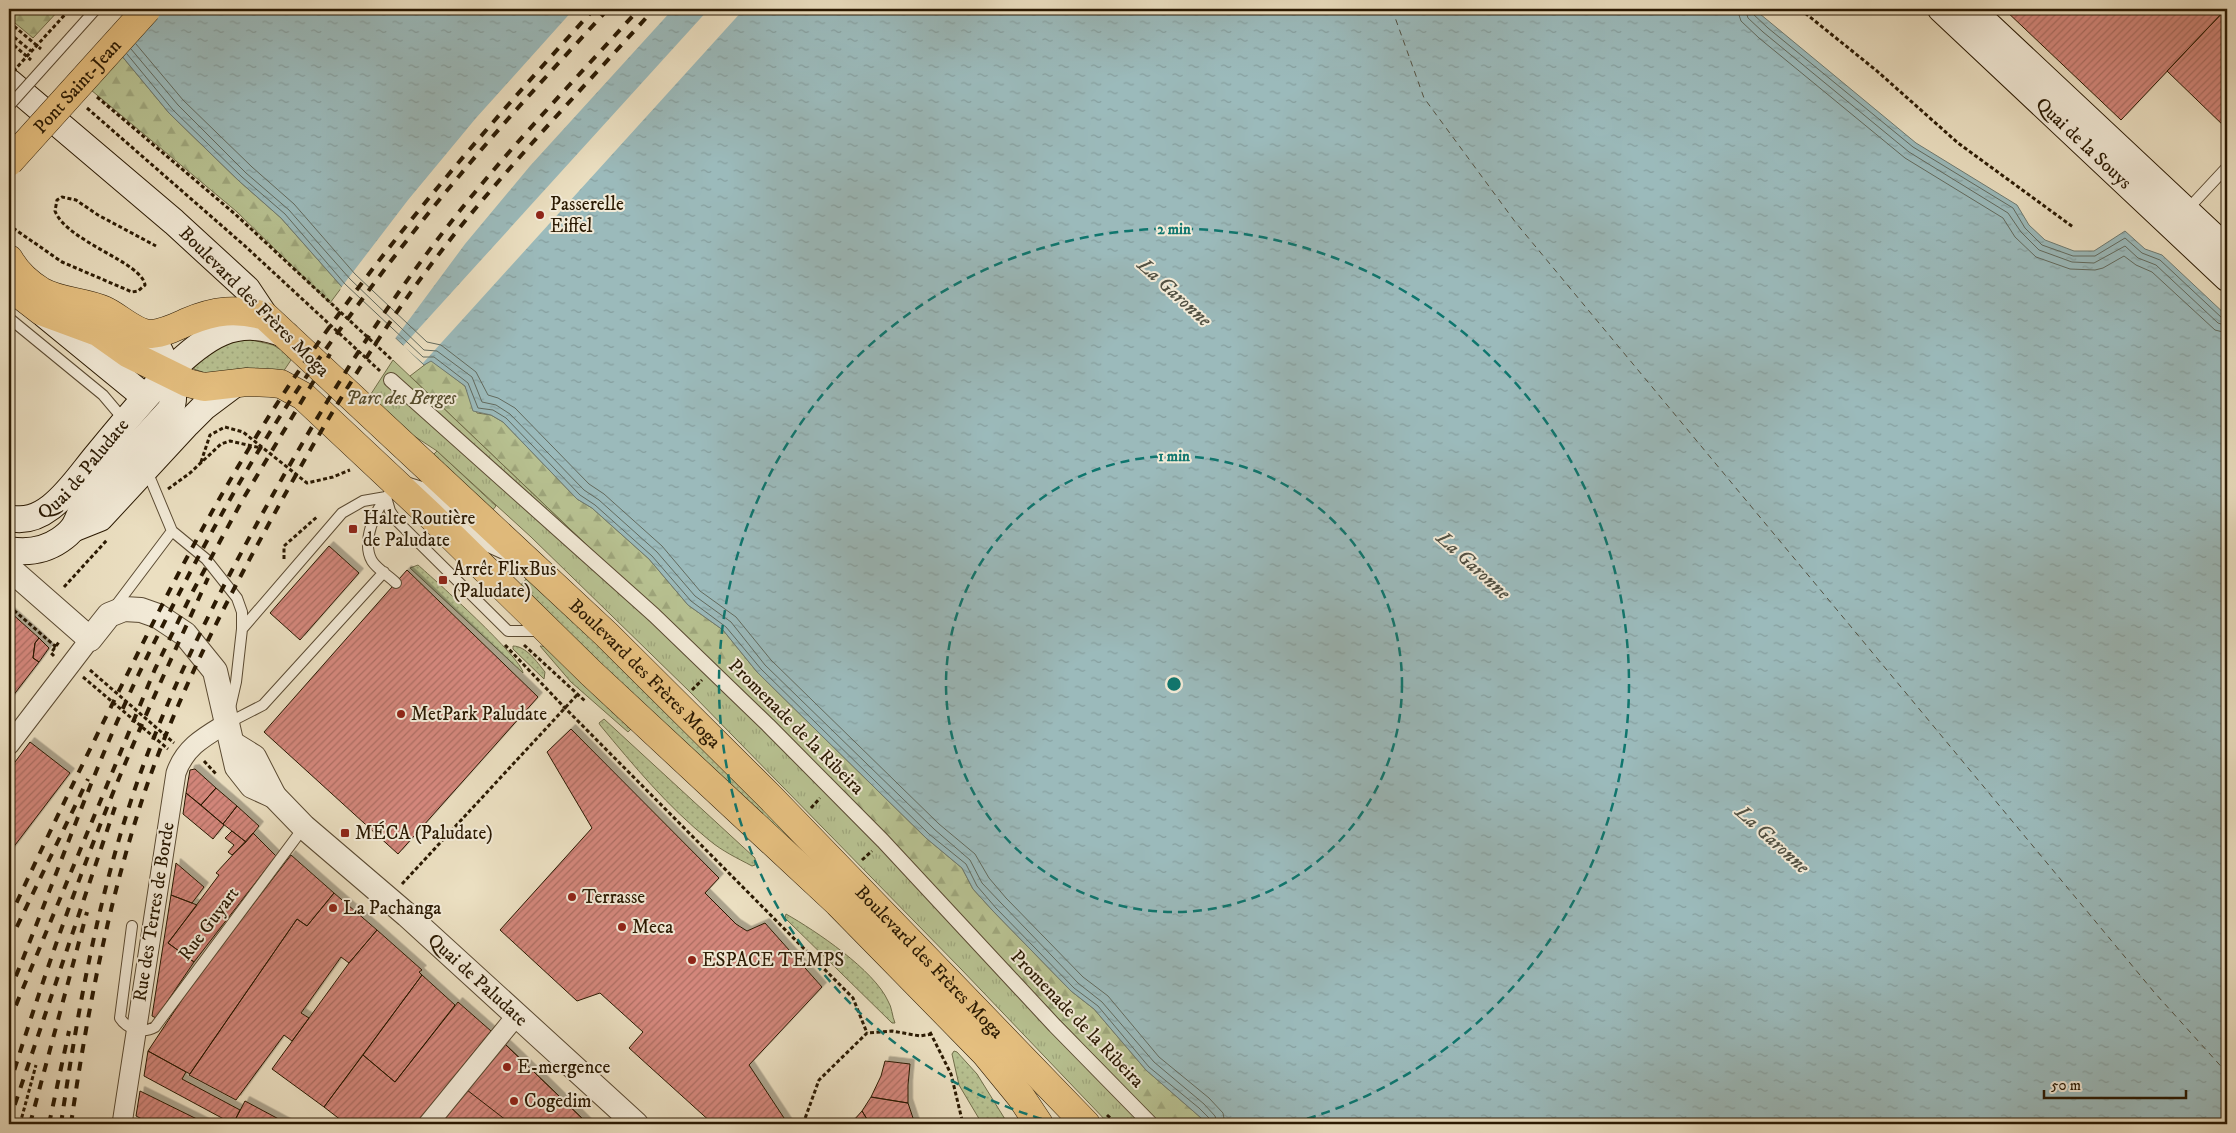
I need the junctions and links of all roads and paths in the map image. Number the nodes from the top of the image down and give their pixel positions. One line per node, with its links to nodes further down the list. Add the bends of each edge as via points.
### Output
1 (70, 9): 11 (path, bridge)
2 (96, 9): 18 (lane, bridge)
3 (122, 9): 20 (main road, Pont Saint-Jean)
4 (147, 9): 21 (main road, Pont Saint-Jean, bridge)
5 (1800, 9): 25 (path, via 1877,71 1958,143)
6 (1941, 9): 24 (main road, Quai de la Souys)
7 (1971, 9): 24 (main road, Quai de la Souys)
8 (9, 22): 12 (path)
9 (9, 33): 11 (path)
10 (9, 41): 14 (path)
11 (31, 51): 15 (path, bridge)
12 (45, 53)
13 (9, 63): 23 (main road, via 102,141)
14 (37, 65)
15 (9, 76)
16 (9, 82): 23 (main road, Boulevard des Frères Moga)
17 (89, 91): 36 (path, via 235,214)
18 (9, 106)
19 (87, 107): 38 (path)
20 (9, 134)
21 (9, 162)
22 (2227, 167): 24 (lane)
23 (157, 207): 32 (main road, Boulevard des Frères Moga, via 247,289)
24 (2179, 218): 28 (main road, Quai de la Souys)
25 (2073, 227)
26 (13, 228): 27 (path, via 62,262 132,292 145,284 140,274 64,223 55,211 57,200 62,197 76,200)
27 (156, 246)
28 (2224, 257)
29 (9, 259): 34 (main road, via 18,274 43,292 105,310 139,331)
30 (9, 284): 31 (main road, Boulevard des Frères Moga)
31 (41, 311): 37 (main road, Boulevard des Frères Moga, via 98,332); 40 (main road)
32 (265, 316): 34 (main road, via 227,310); 35 (main road, Boulevard des Frères Moga)
33 (9, 318): 41 (lane, via 103,395)
34 (150, 334): 37 (main road, via 160,350)
35 (286, 335): 37 (main road, Quai de Paludate, via 257,327 221,331 200,343); 44 (main road, Boulevard des Frères Moga)
36 (391, 359)
37 (168, 374): 39 (main road, Boulevard des Frères Moga, via 204,387); 40 (main road, Quai de Paludate); 41 (main road, via 172,406)
38 (391, 380): 82 (street, Promenade de la Ribeira, via 654,615 761,718 883,841)
39 (236, 383): 41 (main road, via 204,407); 44 (main road, Boulevard des Frères Moga, via 271,382 303,396)
40 (145, 397): 41 (main road, Quai de Paludate)
41 (134, 441): 46 (main road, Quai de Paludate, via 68,490 52,507 33,518); 47 (lane); 48 (main road, via 86,503 75,528 46,547 33,551)
42 (264, 449): 42 (path, via 243,432 224,427 210,434 201,462 221,444 230,441); 43 (path, via 308,483 333,477)
43 (354, 467)
44 (404, 475): 51 (lane, via 374,520 368,542 373,562); 55 (lane, via 342,513); 80 (main road, Boulevard des Frères Moga, via 548,631 838,903 985,1053 1022,1097); 81 (main road, Boulevard des Frères Moga, via 538,570 606,634)
45 (321, 513): 49 (path, via 284,546)
46 (9, 518)
47 (172, 531): 54 (lane); 55 (lane, via 206,559 237,598 242,612)
48 (9, 550)
49 (284, 562)
50 (9, 568): 56 (street)
51 (384, 572): 52 (lane); 63 (lane, via 262,704)
52 (396, 583)
53 (9, 606): 59 (path)
54 (109, 615): 56 (street); 63 (street, via 124,609 141,610 158,616 185,634 215,671)
55 (242, 629): 63 (lane)
56 (90, 639): 60 (street)
57 (59, 642): 59 (path)
58 (502, 642): 62 (path)
59 (56, 647): 60 (path, via 52,653)
60 (72, 662): 64 (street); 65 (path); 65 (path, via 82,675)
61 (577, 695): 62 (path)
62 (564, 707): 68 (path); 72 (path, via 853,998)
63 (230, 734): 65 (street, via 195,742); 67 (street, Quai de Paludate, via 254,757 274,796)
64 (9, 745)
65 (183, 756): 66 (path, via 202,758); 71 (street, Rue des Terres de Borde, via 171,800)
66 (219, 777)
67 (304, 827): 68 (street, Quai de Paludate); 71 (lane, Rue Guyart, via 155,1027)
68 (388, 899): 70 (street, Quai de Paludate)
69 (132, 926): 71 (lane, via 120,1018 124,1025)
70 (517, 1015): 76 (street); 77 (street, Quai de Paludate)
71 (136, 1029): 75 (street, Rue des Terres de Borde)
72 (867, 1033): 78 (path, via 819,1080); 79 (path, via 932,1034 951,1074)
73 (36, 1066): 74 (path)
74 (20, 1124)
75 (122, 1124)
76 (428, 1124)
77 (636, 1124)
78 (803, 1124)
79 (963, 1124)
80 (1039, 1124)
81 (1086, 1124)
82 (1151, 1124)

